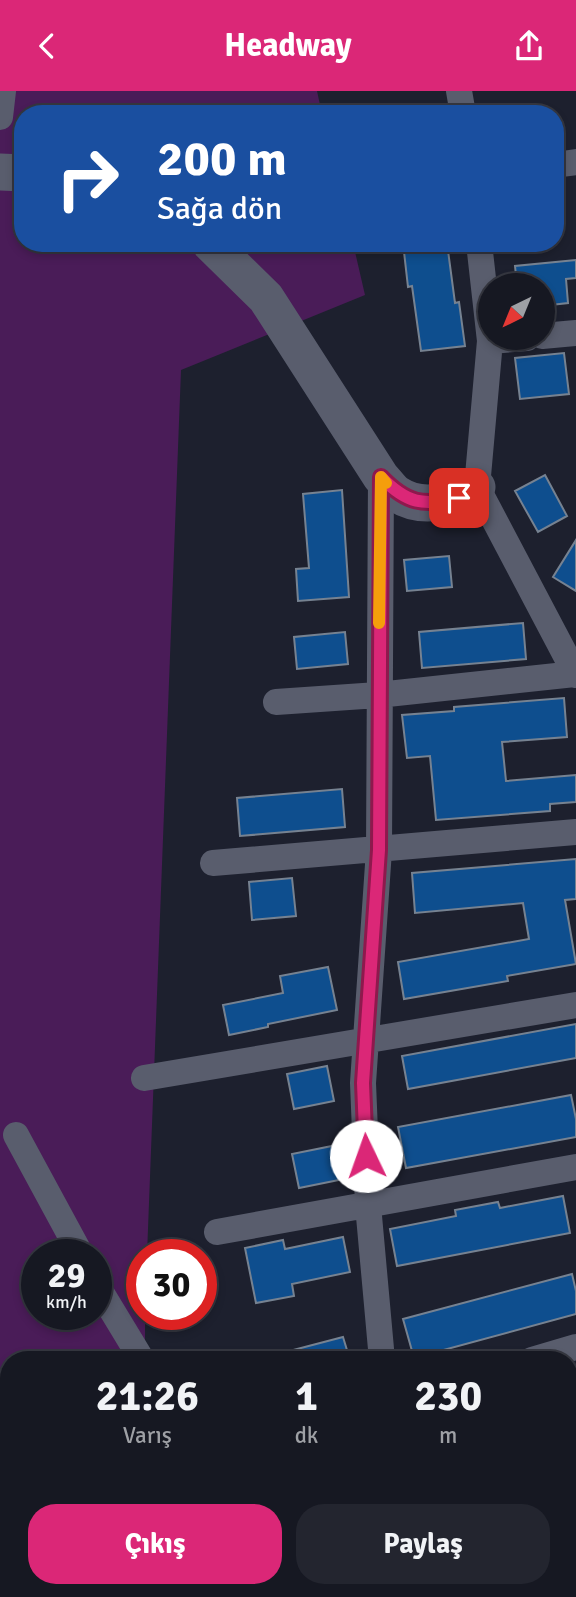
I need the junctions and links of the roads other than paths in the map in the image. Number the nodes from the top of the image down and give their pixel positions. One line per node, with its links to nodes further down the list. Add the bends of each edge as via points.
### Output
1 (3, 91): 2 (street)
2 (0, 117)
3 (219, 252): 9 (street, via 266,298)
4 (480, 252): 5 (street)
5 (482, 273)
6 (576, 333): 7 (street)
7 (555, 335)
8 (489, 350): 10 (street)
9 (381, 477): 10 (street, via 397,494 416,502 459,498); 12 (street)
10 (477, 487): 11 (street)
11 (576, 674): 12 (street)
12 (378, 695): 13 (street); 15 (street)
13 (276, 702)
14 (576, 832): 15 (street)
15 (379, 850): 16 (street); 18 (street)
16 (213, 863)
17 (576, 1006): 18 (street)
18 (366, 1039): 19 (street); 22 (street, via 363,1083)
19 (144, 1078)
20 (16, 1135): 24 (street)
21 (576, 1167): 22 (street)
22 (368, 1205): 23 (street); 27 (street)
23 (217, 1232)
24 (72, 1239)
25 (112, 1310): 26 (street)
26 (137, 1351)
27 (381, 1351)

